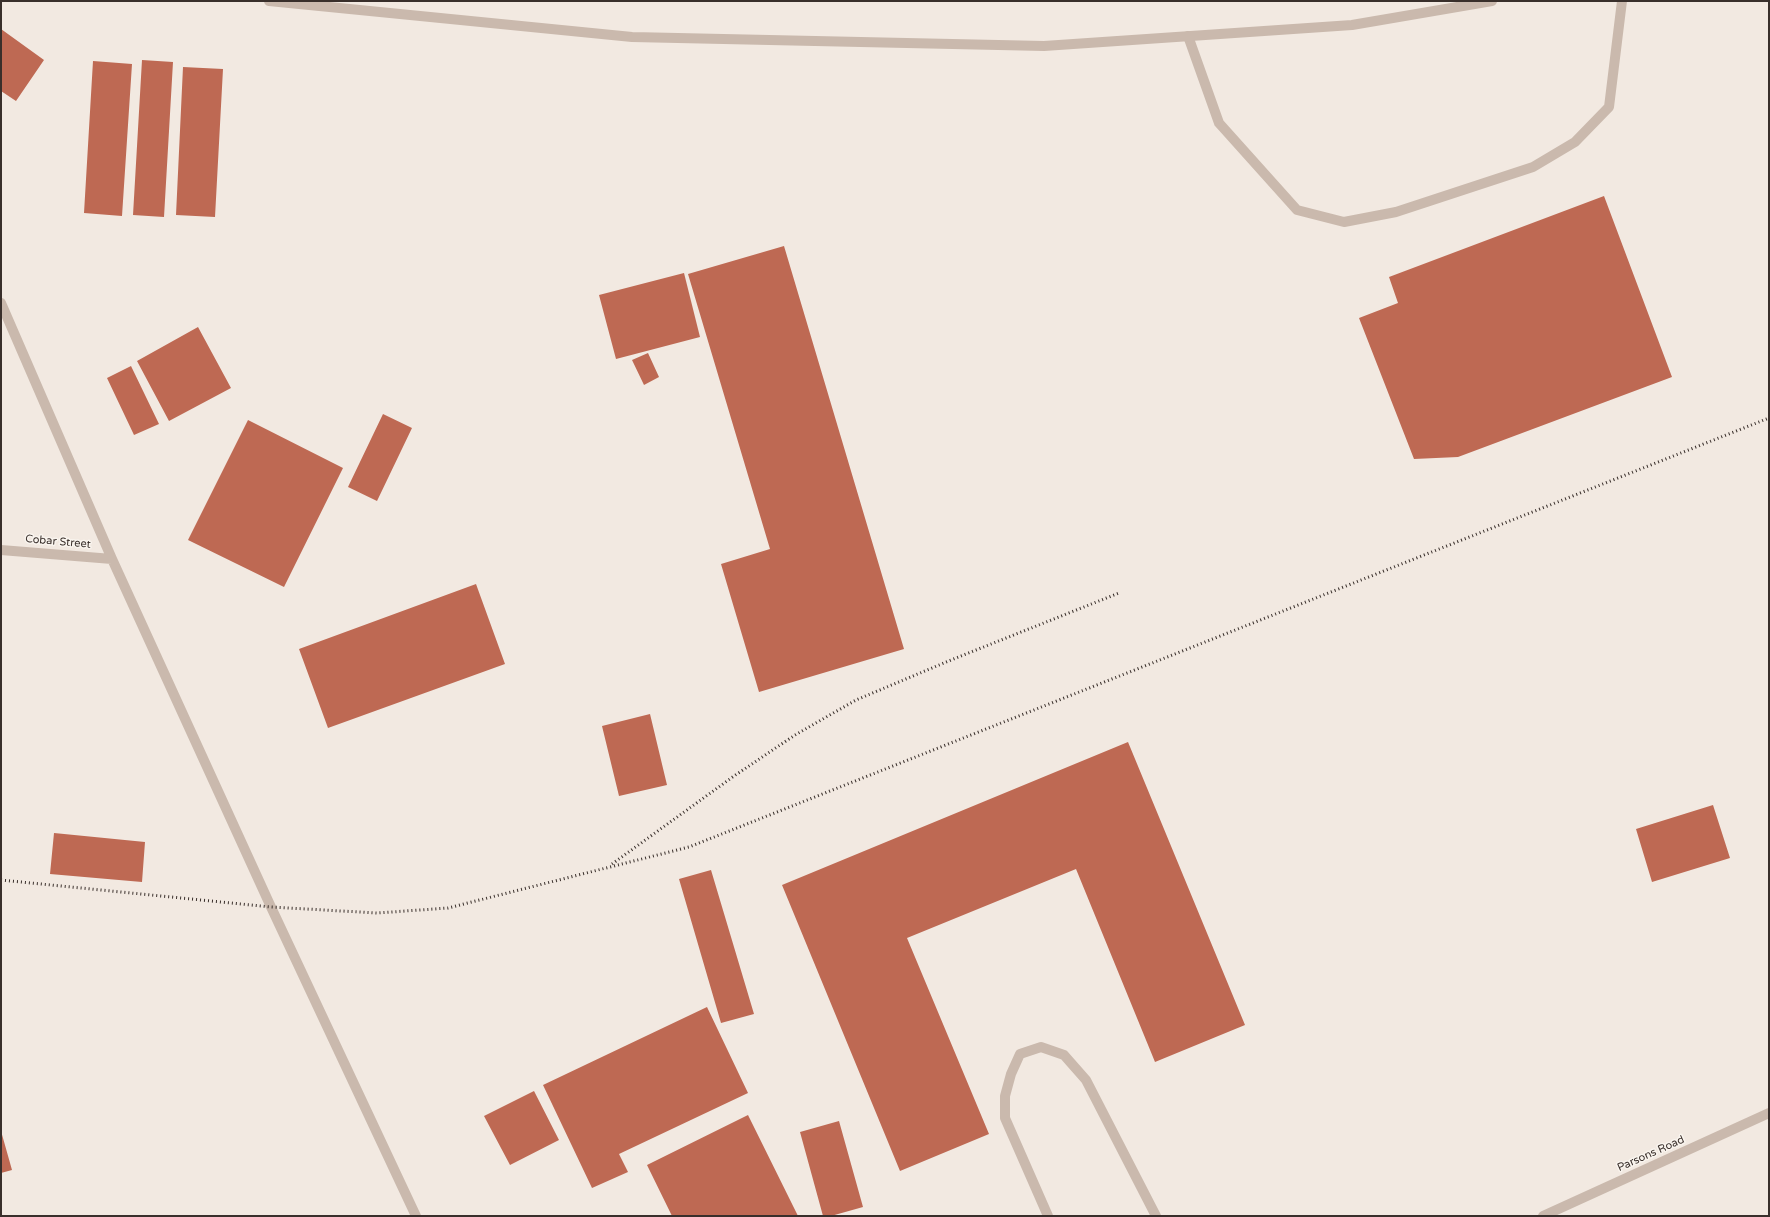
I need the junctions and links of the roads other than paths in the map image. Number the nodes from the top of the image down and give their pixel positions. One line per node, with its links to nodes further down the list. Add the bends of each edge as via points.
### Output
1 (269, 1): 4 (street, via 632,37 1044,46)
2 (1492, 1): 4 (street, via 1352,25)
3 (1622, 1): 4 (street, via 1609,107 1575,142 1533,167 1396,212 1344,222 1297,210 1219,124)
4 (1188, 36)
5 (1, 303): 7 (street)
6 (1, 550): 7 (street, Cobar Street)
7 (112, 559): 9 (street)
8 (1769, 1113): 12 (street, Parsons Road)
9 (416, 1216)
10 (1048, 1216): 11 (street, via 1005,1118 1005,1096 1020,1054 1041,1047 1064,1055 1086,1080)
11 (1156, 1216)
12 (1543, 1216)

